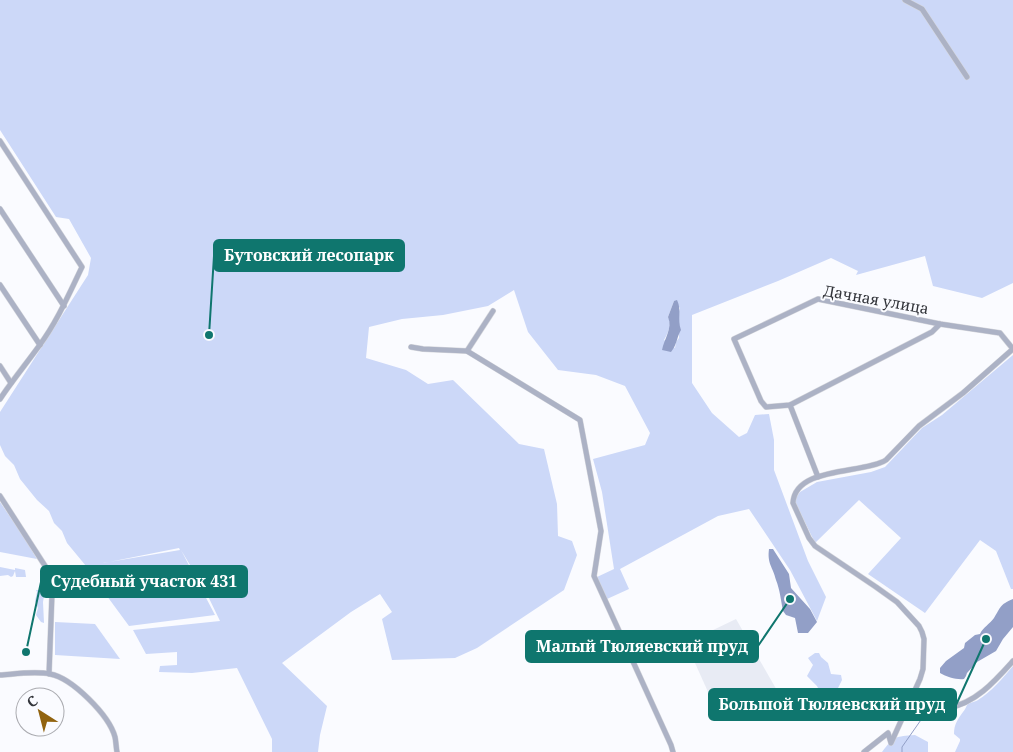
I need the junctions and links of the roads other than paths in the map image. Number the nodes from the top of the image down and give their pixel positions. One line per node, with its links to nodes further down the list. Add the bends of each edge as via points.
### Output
1 (905, 0): 2 (street, via 922,9)
2 (967, 77)
3 (0, 141): 6 (street, via 82,267)
4 (0, 209): 6 (street)
5 (0, 284): 9 (street)
6 (64, 306): 9 (street)
7 (493, 311): 12 (street)
8 (940, 324): 11 (street, Дачная улица, via 1000,333); 16 (street, Дачная улица, via 932,332); 16 (street, Дачная улица, via 818,299 734,339 766,407)
9 (40, 345): 14 (street)
10 (411, 347): 12 (street)
11 (1013, 349): 17 (street, via 919,426 886,460 873,466 839,470)
12 (467, 351): 26 (street, via 580,420 601,531 594,576)
13 (0, 366): 14 (street)
14 (11, 383): 15 (street)
15 (0, 399)
16 (790, 405): 17 (street)
17 (818, 477): 24 (street, via 803,484 793,496 793,503 811,543 897,602 922,632 923,670)
18 (0, 496): 20 (street, via 49,572)
19 (104, 592): 20 (street)
20 (52, 594): 22 (street)
21 (1013, 661): 24 (street, via 987,689 962,705)
22 (49, 674): 23 (street); 25 (street, via 74,685 100,712 111,727)
23 (0, 675)
24 (906, 710): 27 (street, via 892,744 888,733)
25 (117, 752)
26 (672, 752)
27 (864, 752)

